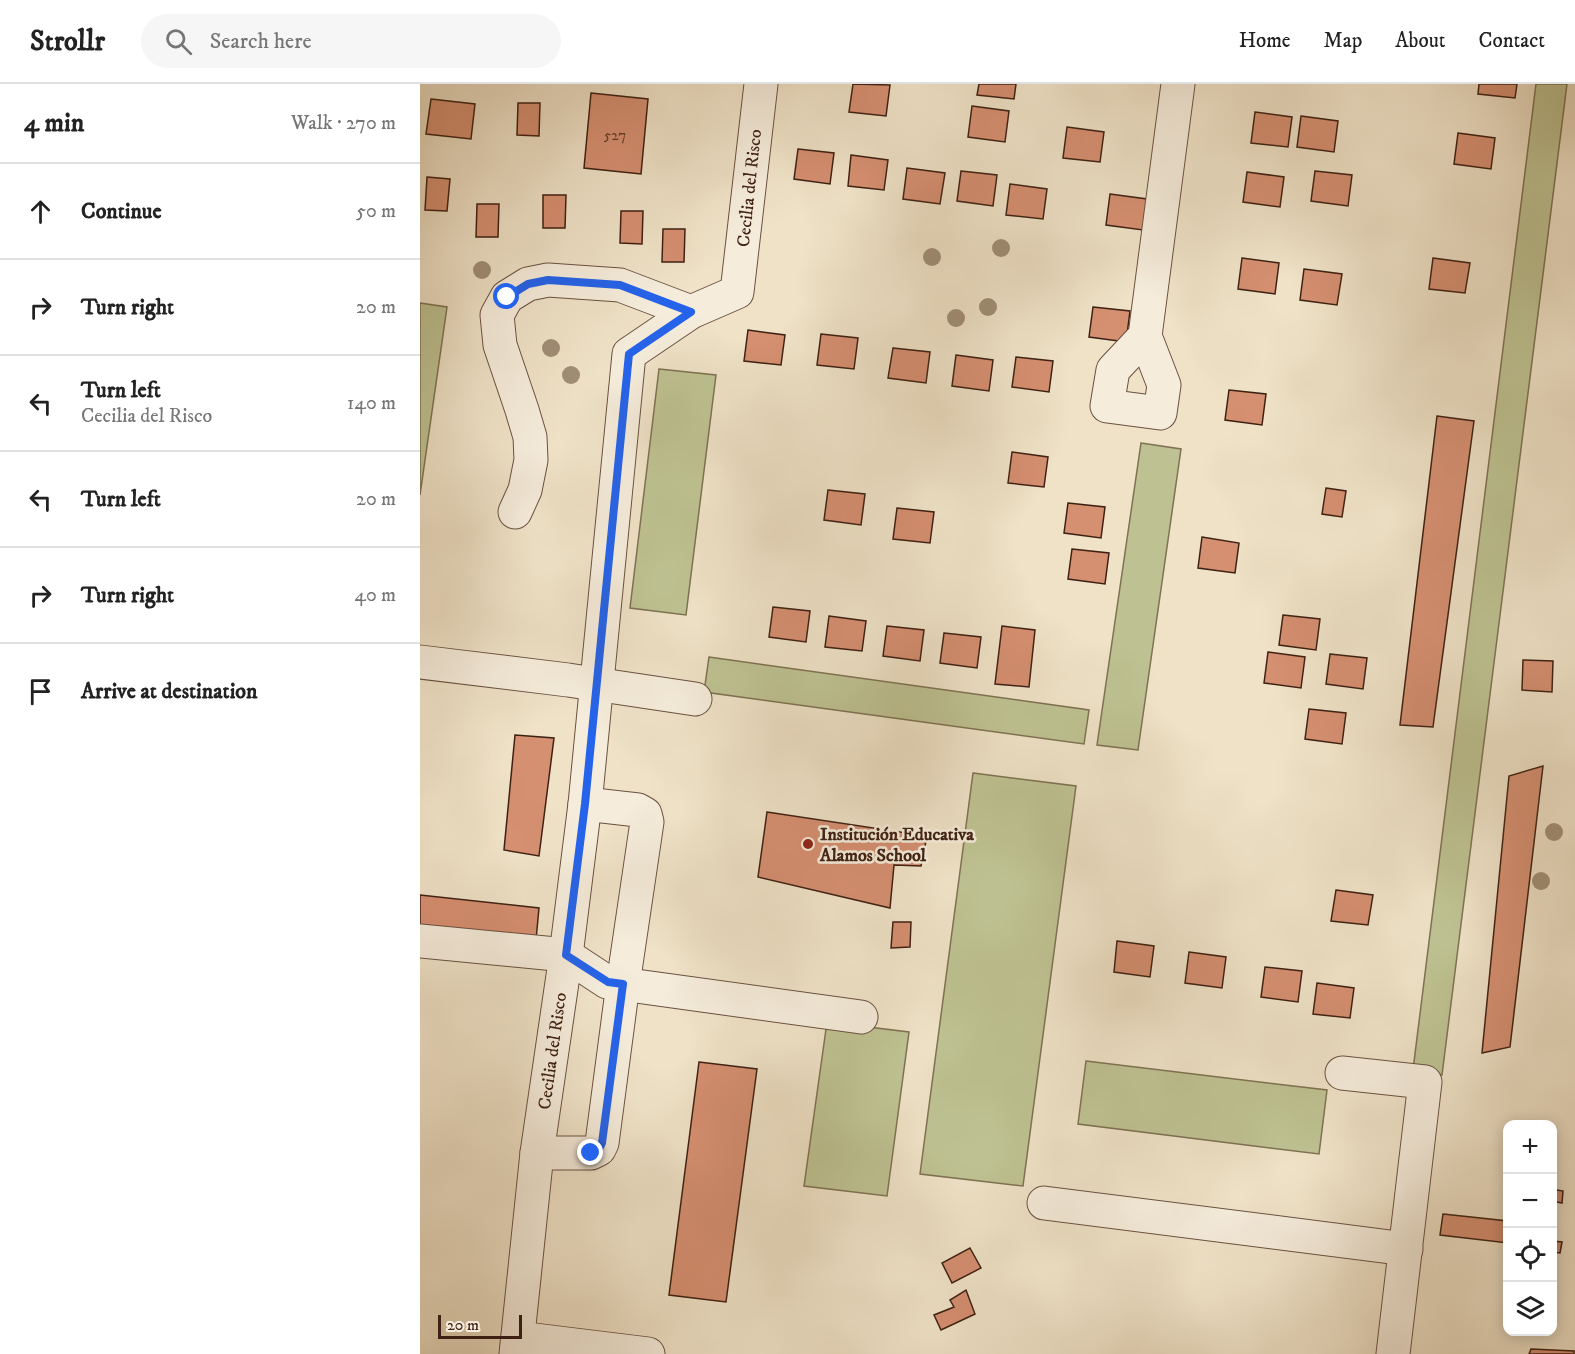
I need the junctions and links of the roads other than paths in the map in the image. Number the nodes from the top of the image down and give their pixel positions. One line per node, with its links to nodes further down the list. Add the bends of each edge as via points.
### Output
1 (761, 84): 3 (street, Cecilia del Risco, via 737,292)
2 (1178, 84): 4 (street)
3 (691, 312): 5 (street, via 620,285 548,280 528,284 507,297 498,315 500,345 530,437 531,460 525,490); 7 (street, Cecilia del Risco, via 629,354)
4 (1145, 336)
5 (515, 512)
6 (420, 662): 7 (street)
7 (597, 684): 8 (street); 9 (street, Cecilia del Risco)
8 (695, 699)
9 (585, 804): 11 (street, Cecilia del Risco); 12 (street, via 638,810 645,814 647,822)
10 (420, 941): 11 (street)
11 (566, 955): 12 (street, via 608,982); 15 (street, Cecilia del Risco)
12 (623, 984): 13 (street); 15 (street, via 599,1149 591,1153)
13 (861, 1017)
14 (1342, 1073): 17 (street, via 1425,1082)
15 (537, 1153): 18 (street, Cecilia del Risco)
16 (1044, 1203): 17 (street)
17 (1406, 1249): 20 (street)
18 (517, 1346): 19 (street)
19 (648, 1354)
20 (1394, 1354)

